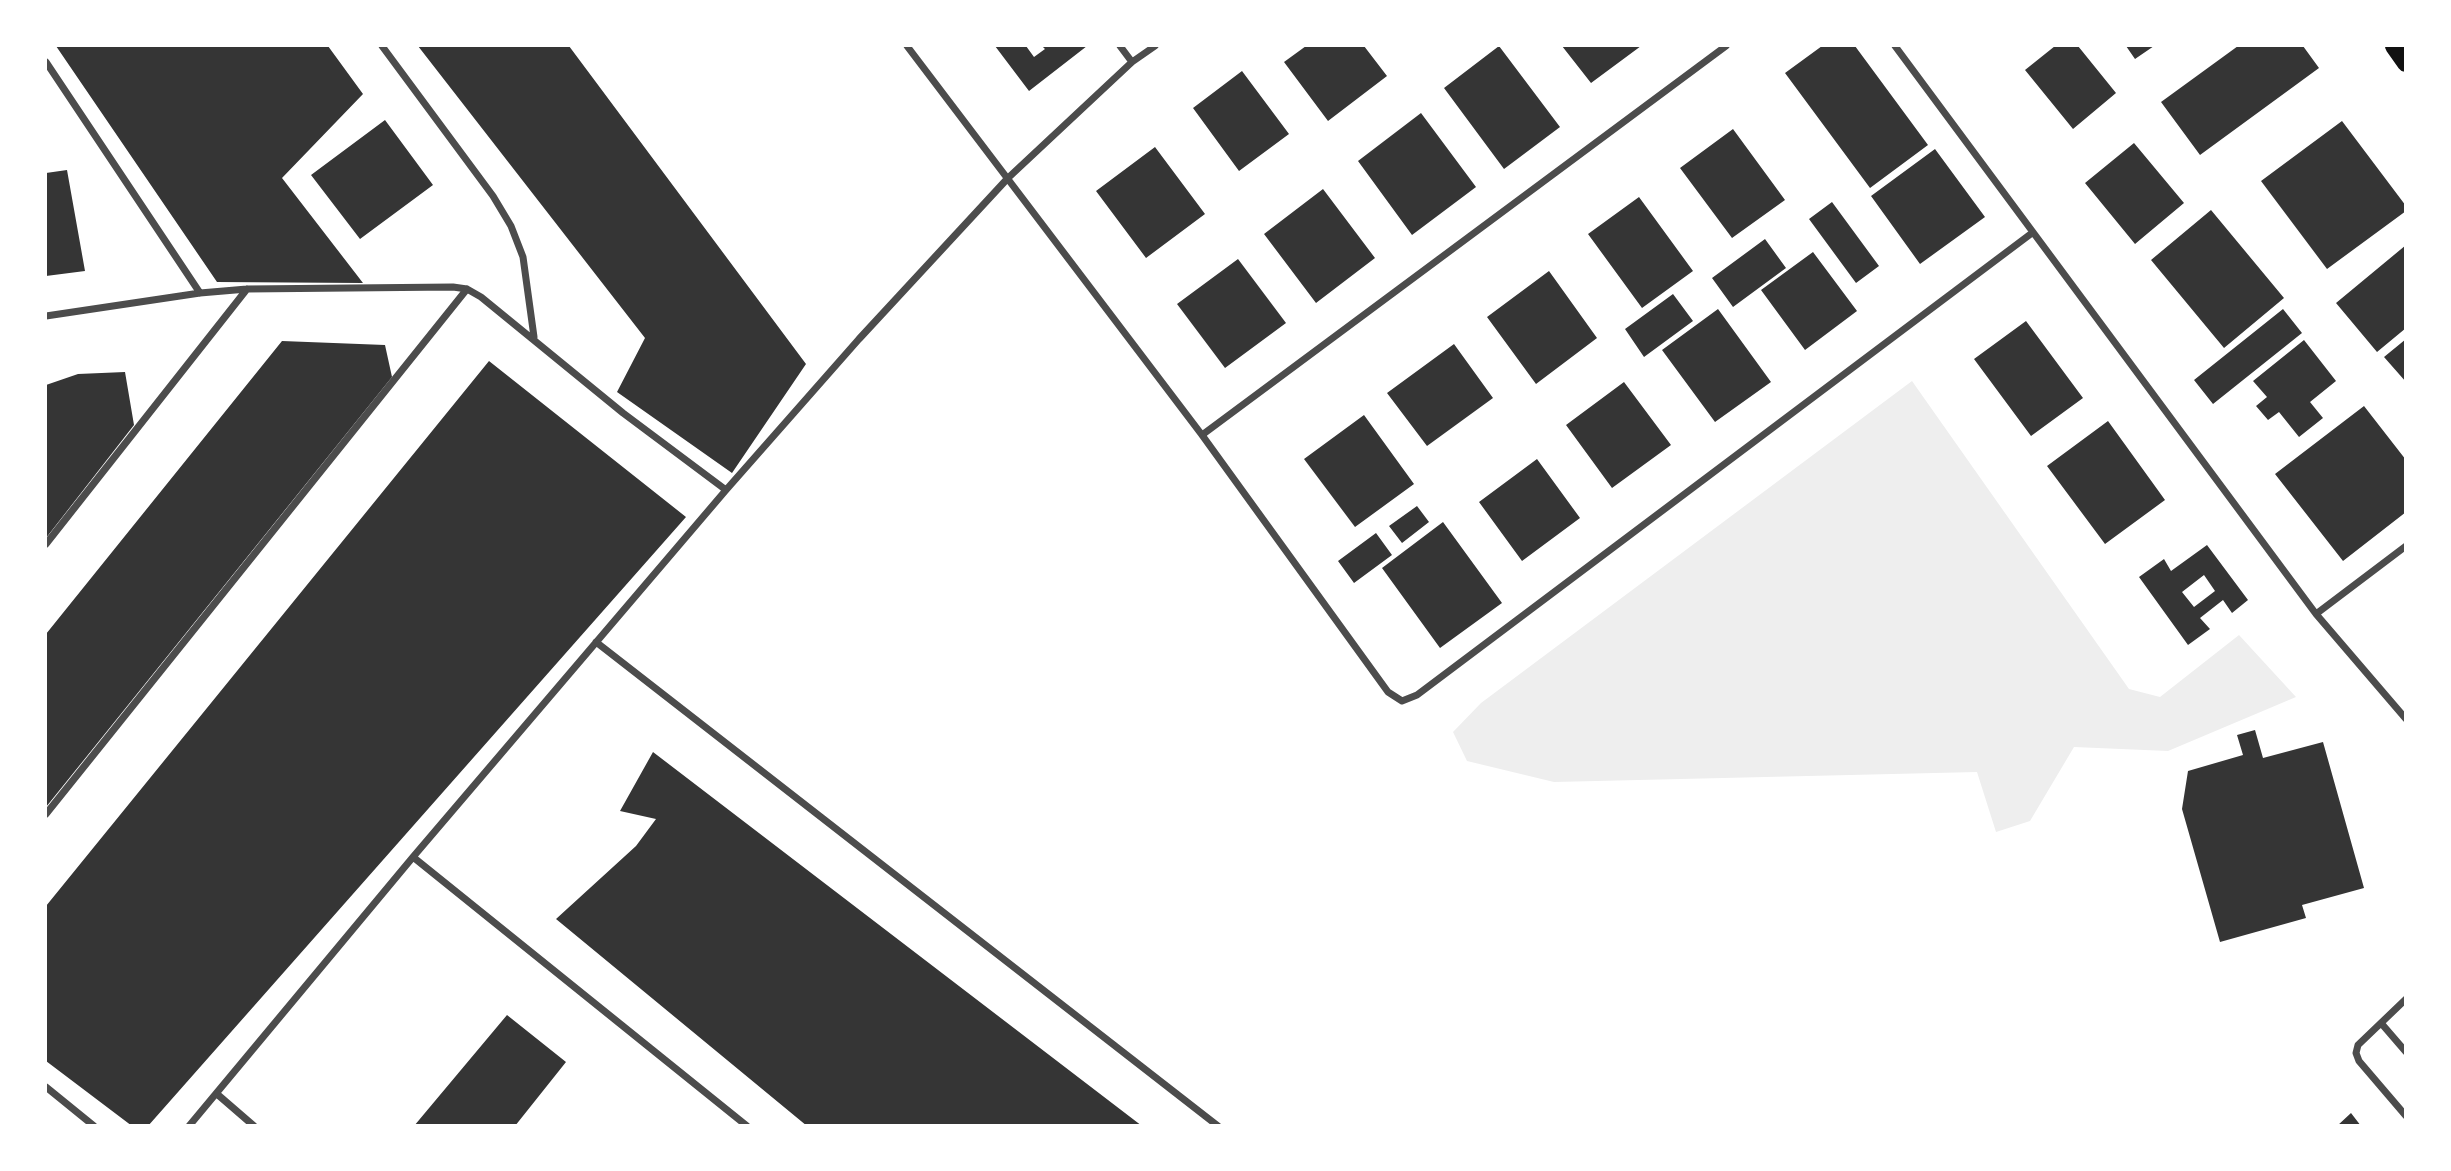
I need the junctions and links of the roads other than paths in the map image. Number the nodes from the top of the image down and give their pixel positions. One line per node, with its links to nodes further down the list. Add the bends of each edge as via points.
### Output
1 (382, 46): 17 (street, via 511,226 523,257)
2 (907, 46): 11 (street)
3 (1119, 46): 9 (street)
4 (1155, 46): 9 (street)
5 (1726, 46): 18 (street)
6 (1895, 46): 12 (street)
7 (2394, 46): 10 (main road)
8 (46, 62): 15 (street)
9 (1132, 62): 11 (street)
10 (2406, 63)
11 (1008, 178): 18 (street); 19 (street)
12 (2032, 233): 18 (street, via 1417,695 1402,701 1388,692); 22 (street)
13 (247, 289): 14 (street); 15 (street); 20 (street)
14 (467, 289): 17 (street); 25 (street)
15 (200, 293): 16 (street)
16 (46, 316)
17 (534, 338): 19 (street, via 623,413)
18 (1202, 435)
19 (726, 490): 23 (street)
20 (46, 544)
21 (2406, 546): 22 (street)
22 (2316, 614): 24 (street)
23 (596, 642): 26 (street); 37 (street)
24 (2406, 719)
25 (46, 814)
26 (413, 857): 31 (street); 36 (street)
27 (2406, 999): 28 (street)
28 (2381, 1023): 29 (street); 32 (street, via 2358,1045 2356,1053)
29 (2406, 1052)
30 (46, 1087): 33 (street)
31 (217, 1094): 34 (street); 35 (street)
32 (2406, 1116)
33 (94, 1125)
34 (189, 1125)
35 (254, 1125)
36 (747, 1125)
37 (1218, 1125)

